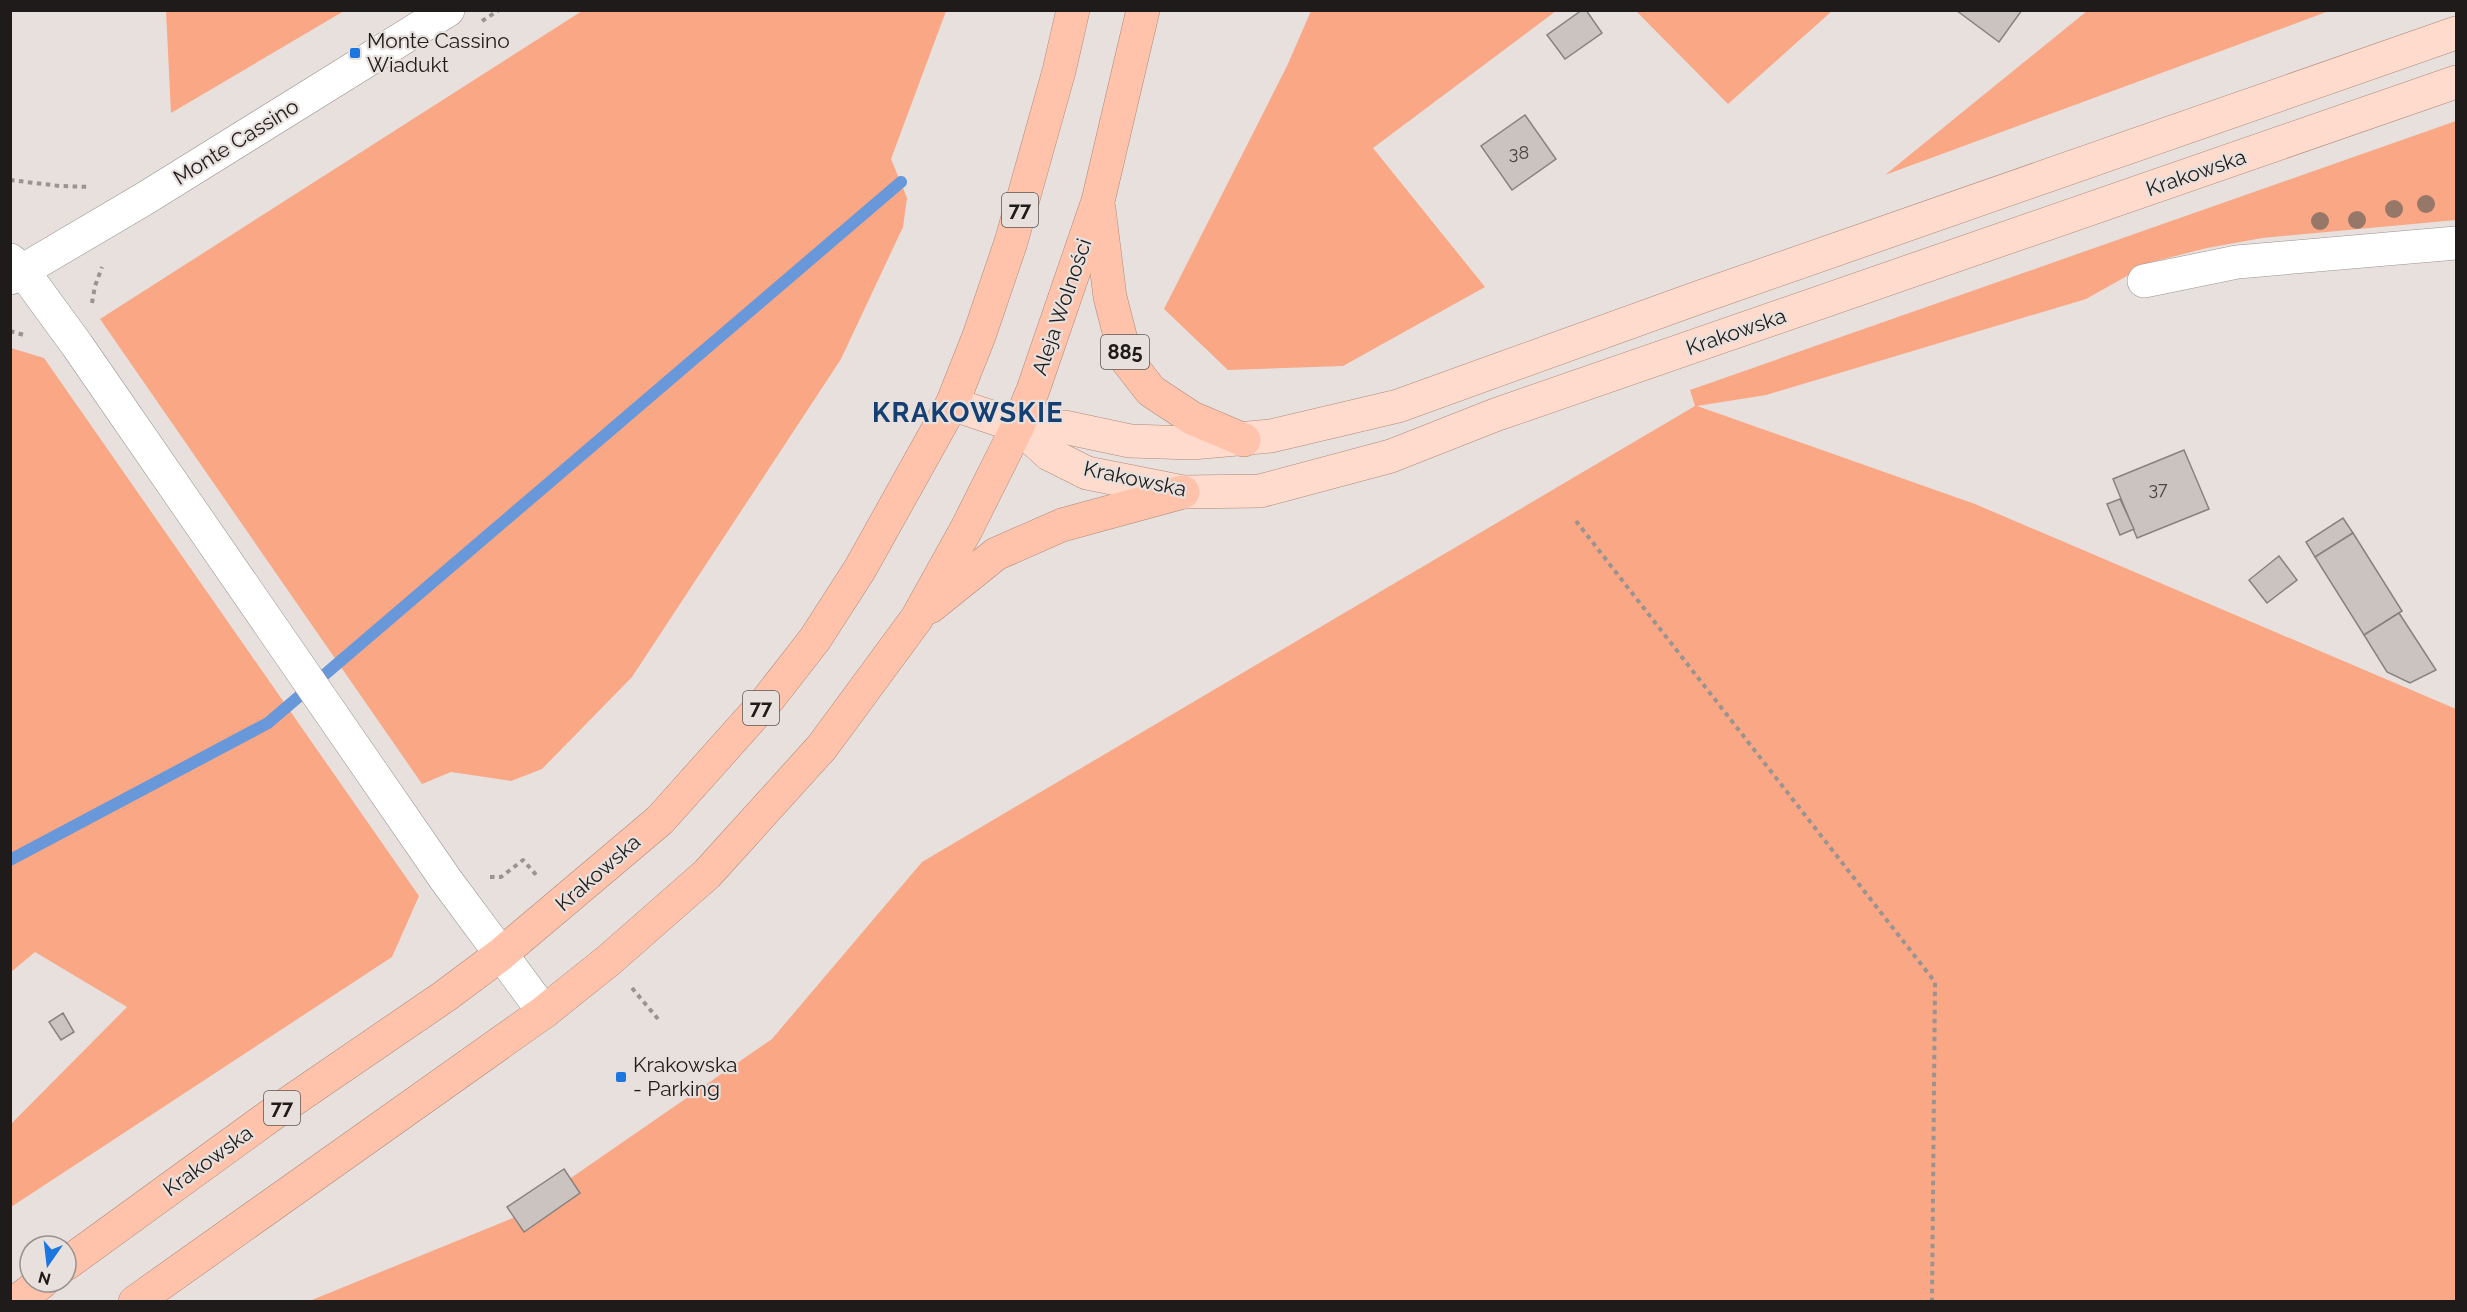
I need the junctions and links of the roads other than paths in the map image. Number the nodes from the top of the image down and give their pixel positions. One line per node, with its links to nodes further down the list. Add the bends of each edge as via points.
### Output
1 (448, 10): 8 (street, Monte Cassino, via 144,200)
2 (1073, 10): 10 (highway, 77, via 1011,242)
3 (1143, 10): 6 (highway, Aleja Wolności)
4 (2457, 33): 12 (main road, Krakowska, via 1398,405)
5 (2457, 82): 13 (main road, Krakowska, via 1495,415 1391,456 1260,491)
6 (1098, 201): 11 (highway, Aleja Wolności); 12 (highway, 885, via 1110,297 1126,359 1151,391 1192,418)
7 (2457, 243): 9 (street, via 2237,262)
8 (15, 270): 15 (street, via 77,345)
9 (2144, 281)
10 (952, 404): 11 (main road, Krakowska); 15 (highway, Krakowska / 77, via 860,569 776,690 660,820)
11 (1018, 426): 12 (main road, Krakowska, via 1064,427 1130,441); 13 (main road, Krakowska, via 1049,454 1087,472); 14 (highway, Aleja Wolności)
12 (1244, 440)
13 (1183, 492): 14 (highway, via 1062,525 996,554)
14 (917, 618): 16 (highway, via 822,747 707,874)
15 (500, 955): 16 (street); 17 (highway, Krakowska / 77)
16 (544, 1012): 18 (highway)
17 (78, 1255)
18 (135, 1302)

